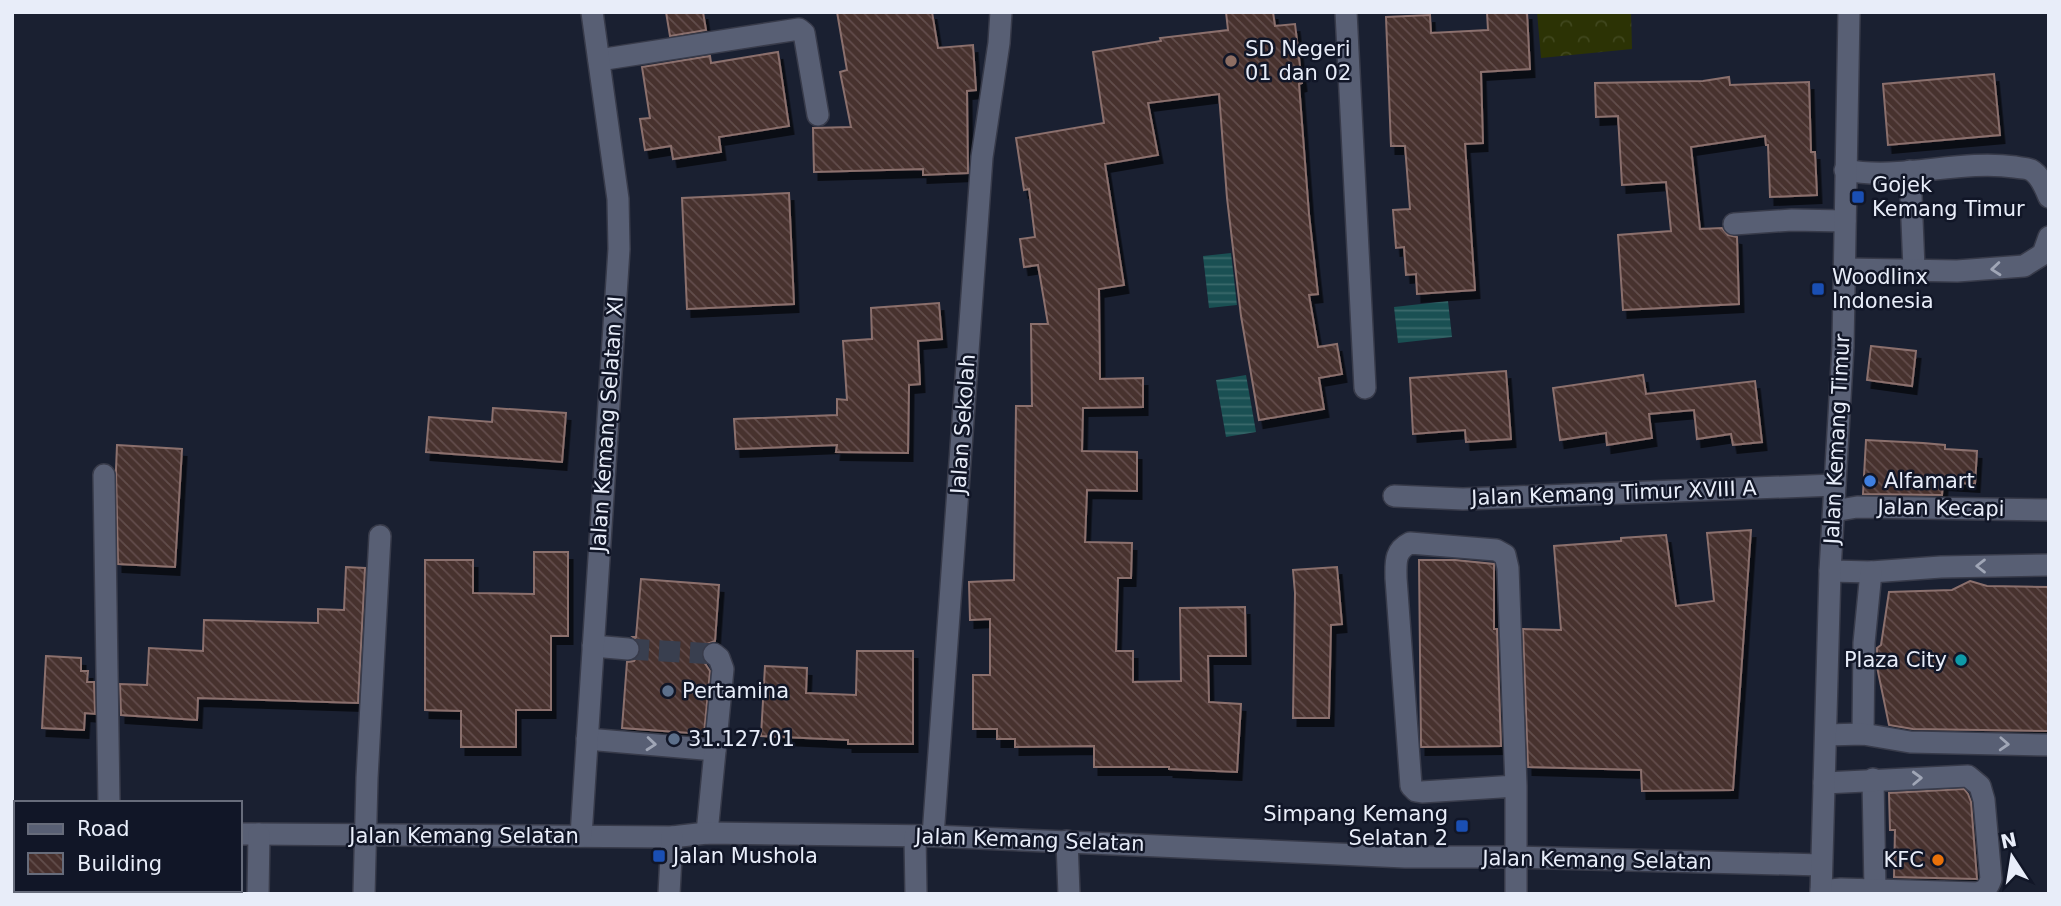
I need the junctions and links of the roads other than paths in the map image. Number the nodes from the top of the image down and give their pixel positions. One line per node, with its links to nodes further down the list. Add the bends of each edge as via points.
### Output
1 (592, 12): 5 (street, Jalan Kemang Selatan XI)
2 (1001, 12): 41 (street, Jalan Sekolah, via 982,157)
3 (1346, 12): 15 (street)
4 (1849, 12): 7 (street, Jalan Kemang Timur)
5 (599, 60): 6 (street, via 799,29 804,33); 25 (street, Jalan Kemang Selatan XI, via 618,199 619,249)
6 (818, 115)
7 (1845, 170): 8 (street); 10 (street, Jalan Kemang Timur)
8 (1910, 171): 9 (street, via 1998,164 2031,169); 13 (street)
9 (2049, 197)
10 (1845, 221): 11 (street); 14 (street, Jalan Kemang Timur)
11 (1734, 224)
12 (2049, 237): 13 (street, one-way to 13, via 2043,254 2024,267)
13 (1914, 269): 14 (street)
14 (1845, 270): 17 (street, Jalan Kemang Timur)
15 (1365, 388)
16 (104, 475): 36 (street)
17 (1835, 485): 18 (street, Jalan Kemang Timur XVIII A, via 1463,499); 20 (street, Jalan Kemang Timur)
18 (1394, 496)
19 (2049, 510): 20 (street, Jalan Kecapi)
20 (1834, 511): 23 (street, Jalan Kemang Timur)
21 (380, 536): 39 (street)
22 (2049, 565): 24 (street, one-way to 24)
23 (1830, 571): 24 (street); 29 (street, Jalan Kemang Timur)
24 (1871, 572): 28 (street)
25 (593, 646): 26 (street); 30 (street, Jalan Kemang Selatan XI)
26 (628, 649)
27 (714, 654): 32 (street, via 723,669)
28 (1863, 734): 29 (street); 31 (street, one-way to 31, via 1910,742)
29 (1826, 735): 34 (street, Jalan Kemang Timur)
30 (587, 739): 32 (street, one-way to 32); 40 (street, Jalan Kemang Selatan XI)
31 (2049, 745)
32 (715, 750): 37 (street)
33 (1873, 779): 34 (street); 46 (street); 46 (street, one-way to 46, via 1968,776 1979,786 1984,800 1991,879 1988,887 1977,893)
34 (1824, 783): 45 (street, Jalan Kemang Timur)
35 (1516, 786): 35 (street, via 1422,792 1411,786 1396,578 1397,553 1410,543 1496,550 1505,555); 44 (street)
36 (109, 801)
37 (707, 833): 41 (street, Jalan Kemang Selatan); 42 (street, Jalan Kemang Selatan)
38 (249, 834): 39 (street, Jalan Kemang Selatan); 48 (street)
39 (365, 835): 40 (street, Jalan Kemang Selatan); 49 (street)
40 (581, 836): 42 (street, Jalan Kemang Selatan)
41 (924, 836): 43 (street, Jalan Kemang Selatan); 51 (street, Jalan Sekolah)
42 (672, 837): 50 (street)
43 (1066, 841): 44 (street, Jalan Kemang Selatan, via 1405,857); 52 (street)
44 (1517, 857): 45 (street, Jalan Kemang Selatan); 53 (street)
45 (1821, 865): 47 (street, Jalan Kemang Timur)
46 (1874, 890): 47 (street)
47 (1821, 892)
48 (258, 894)
49 (363, 894)
50 (670, 894)
51 (916, 894)
52 (1069, 894)
53 (1516, 894)

